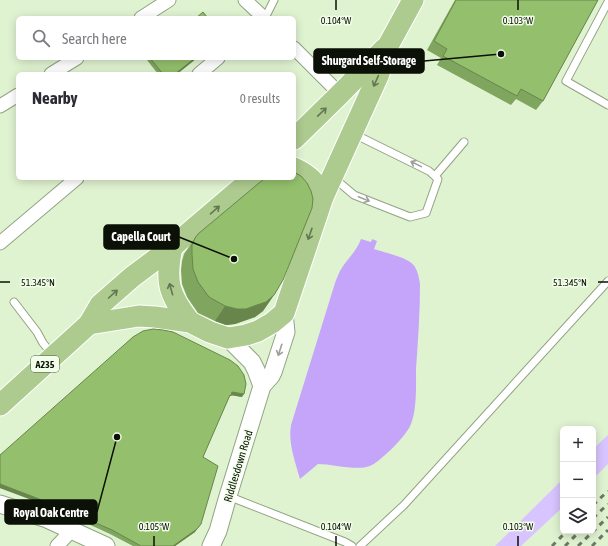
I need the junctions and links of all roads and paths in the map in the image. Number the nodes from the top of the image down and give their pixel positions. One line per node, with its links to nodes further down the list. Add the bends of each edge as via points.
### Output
1 (169, 0): 6 (street)
2 (245, 0): 7 (street)
3 (274, 0): 8 (lane)
4 (413, 0): 9 (main road)
5 (608, 2): 17 (lane, via 566,81)
6 (144, 16)
7 (262, 16)
8 (265, 16)
9 (389, 44): 15 (main road); 19 (main road, one-way to 19, via 378,76)
10 (296, 50): 15 (street)
11 (74, 60): 13 (street)
12 (216, 60): 14 (street)
13 (54, 72)
14 (201, 72)
15 (340, 94): 20 (main road, one-way to 15)
16 (16, 96): 18 (street)
17 (608, 105)
18 (0, 106)
19 (352, 133): 23 (main road); 24 (lane, one-way to 19, via 429,171)
20 (296, 138)
21 (464, 142): 24 (lane)
22 (296, 169): 27 (main road, via 316,183)
23 (332, 176): 24 (lane, one-way to 24, via 354,195 410,218 426,213 438,179); 27 (main road)
24 (434, 176)
25 (75, 180): 28 (street)
26 (251, 180): 29 (main road, one-way to 26)
27 (323, 197): 32 (main road, one-way to 32)
28 (0, 243)
29 (172, 247): 33 (main road, one-way to 29, via 171,292 168,270); 34 (main road, one-way to 29, via 100,305)
30 (608, 281): 46 (lane, via 404,505)
31 (14, 302): 36 (lane)
32 (284, 313): 35 (main road, via 258,332); 37 (street, Riddlesdown Road, one-way to 37, via 286,332 273,372)
33 (190, 322): 34 (main road, via 139,316); 35 (main road)
34 (89, 324): 36 (main road, A235)
35 (228, 338): 37 (street, via 252,362)
36 (54, 356): 38 (main road, A235)
37 (262, 386): 39 (street, Riddlesdown Road)
38 (0, 405)
39 (228, 496): 44 (street, Riddlesdown Road); 45 (lane)
40 (0, 504): 41 (street)
41 (72, 530): 42 (street); 43 (street)
42 (57, 546)
43 (106, 546)
44 (211, 546)
45 (352, 546)
46 (360, 546)

